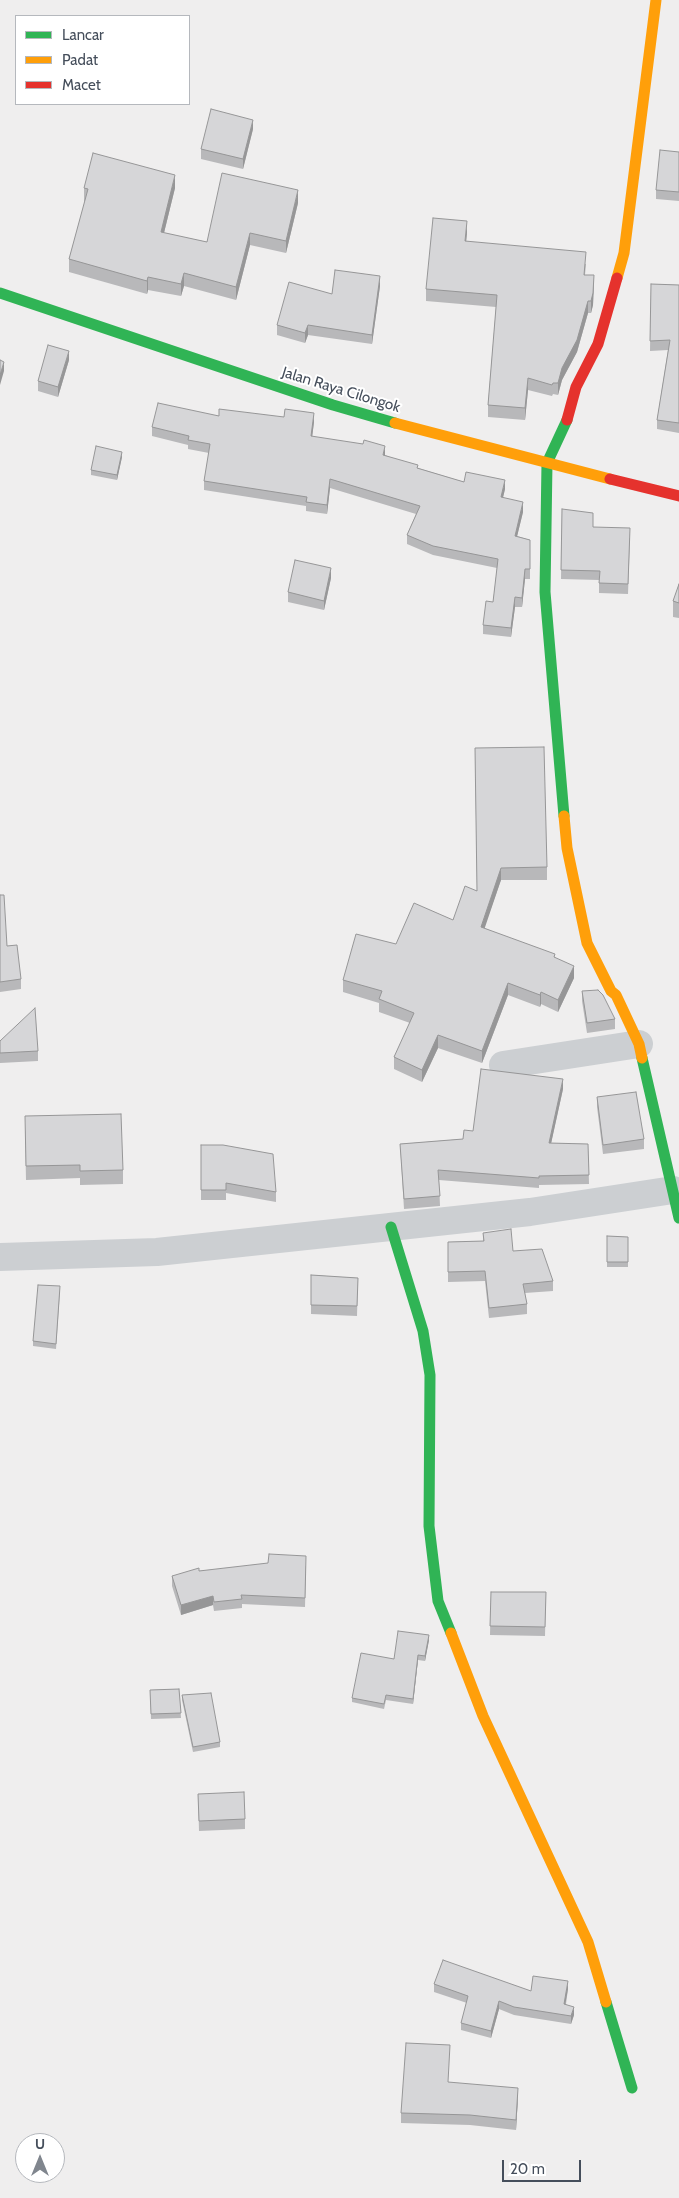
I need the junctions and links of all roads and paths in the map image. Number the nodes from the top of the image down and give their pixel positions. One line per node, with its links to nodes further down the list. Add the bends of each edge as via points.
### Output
1 (656, 0): 3 (main road, via 624,253 598,344 576,387 565,428)
2 (0, 293): 3 (main road, Jalan Raya Cilongok, via 333,405)
3 (547, 463): 4 (main road, Jalan Raya Cilongok); 5 (main road, via 545,592 567,848 587,943)
4 (679, 496)
5 (639, 1044): 6 (street); 7 (main road)
6 (503, 1065)
7 (672, 1190): 8 (main road); 9 (street, via 530,1212)
8 (679, 1218)
9 (391, 1227): 10 (street, via 157,1252); 11 (main road, via 423,1331 430,1374 429,1526 438,1601 483,1716 588,1942)
10 (0, 1257)
11 (632, 2088)

